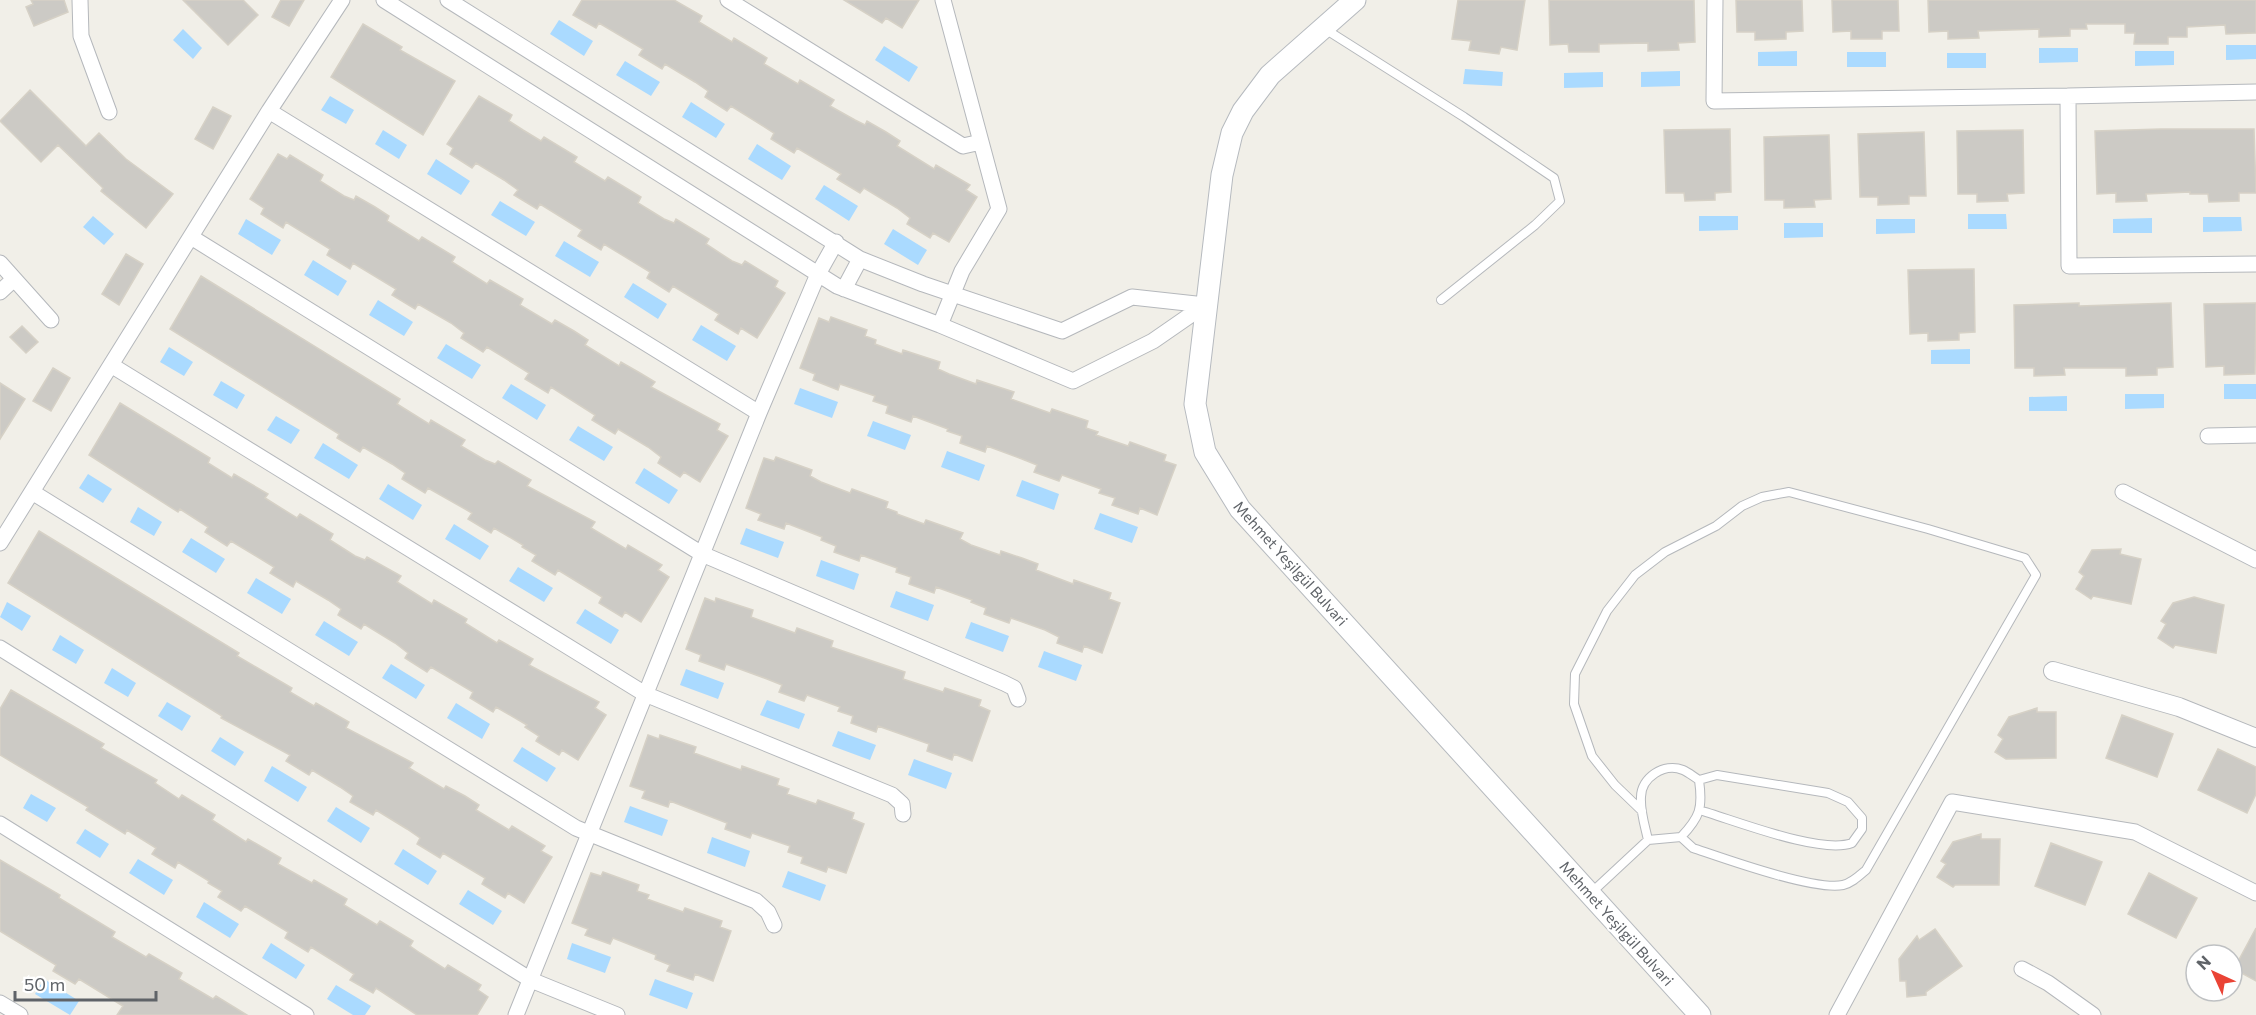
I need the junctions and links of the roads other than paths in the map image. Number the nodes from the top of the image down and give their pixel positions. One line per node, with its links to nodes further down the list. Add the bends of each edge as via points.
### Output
1 (80, 0): 13 (street, via 81,36)
2 (342, 0): 12 (street)
3 (384, 0): 20 (street)
4 (448, 0): 16 (street)
5 (728, 0): 14 (street, via 963,146)
6 (943, 0): 14 (street)
7 (1354, 0): 9 (main road, Mehmet Yeşilgül Bulvari)
8 (1715, 0): 11 (street, via 1714,101)
9 (1322, 27): 25 (lane, via 1554,178 1560,201); 26 (main road, Mehmet Yeşilgül Bulvari, via 1270,75 1232,133 1222,175)
10 (2256, 92): 11 (street)
11 (2068, 96): 19 (street, via 2069,266)
12 (269, 111): 15 (street); 30 (street)
13 (109, 112)
14 (981, 142): 24 (street, via 999,210)
15 (191, 237): 29 (street); 36 (street)
16 (836, 242): 17 (street); 20 (street)
17 (860, 259): 22 (street); 24 (street)
18 (0, 262): 21 (street)
19 (2256, 264)
20 (818, 273): 22 (street); 30 (street)
21 (15, 279): 23 (street); 27 (street)
22 (844, 289): 28 (street)
23 (0, 292)
24 (953, 293): 26 (street, via 1062,331 1132,297); 28 (street)
25 (1441, 300)
26 (1205, 305): 28 (street, via 1153,341 1073,381); 52 (main road, Mehmet Yeşilgül Bulvari, via 1195,404 1205,452 1240,509)
27 (51, 320)
28 (940, 325)
29 (111, 364): 33 (street); 40 (street)
30 (759, 413): 36 (street)
31 (2256, 435): 32 (street)
32 (2208, 436)
33 (32, 492): 35 (street); 48 (street)
34 (2123, 492): 37 (street)
35 (0, 543)
36 (702, 554): 40 (street); 41 (street, via 1004,682 1014,688)
37 (2256, 560)
38 (0, 648): 55 (street)
39 (2053, 671): 42 (street, via 2179,707)
40 (645, 694): 46 (street, via 892,795 902,804); 48 (street)
41 (1018, 699)
42 (2256, 738)
43 (1699, 780): 44 (lane); 44 (lane, via 1717,775 1828,793 1853,807 1862,818 1862,829 1851,843 1828,846); 45 (lane, via 1682,769 1667,768 1654,774 1644,784)
44 (1699, 810): 49 (lane, via 1697,820)
45 (1642, 811): 49 (lane, via 1608,777 1586,743 1574,704 1575,674 1607,610 1635,575 1665,552 1708,531 1742,506 1789,492 2025,558 2032,566 2036,575 1866,870 1857,878 1832,885 1788,878 1693,848); 50 (lane)
46 (903, 814)
47 (0, 824): 58 (street)
48 (589, 835): 53 (street, via 756,902 768,912); 55 (street)
49 (1681, 837): 50 (lane)
50 (1648, 840): 52 (lane)
51 (2256, 892): 62 (street, via 2135,832 1952,802)
52 (1591, 894): 61 (main road, Mehmet Yeşilgül Bulvari)
53 (774, 925)
54 (2022, 969): 63 (street)
55 (531, 980): 59 (street); 60 (street)
56 (0, 1003): 57 (street)
57 (20, 1015)
58 (306, 1015)
59 (516, 1015)
60 (617, 1015)
61 (1700, 1015)
62 (1837, 1015)
63 (2093, 1015)

